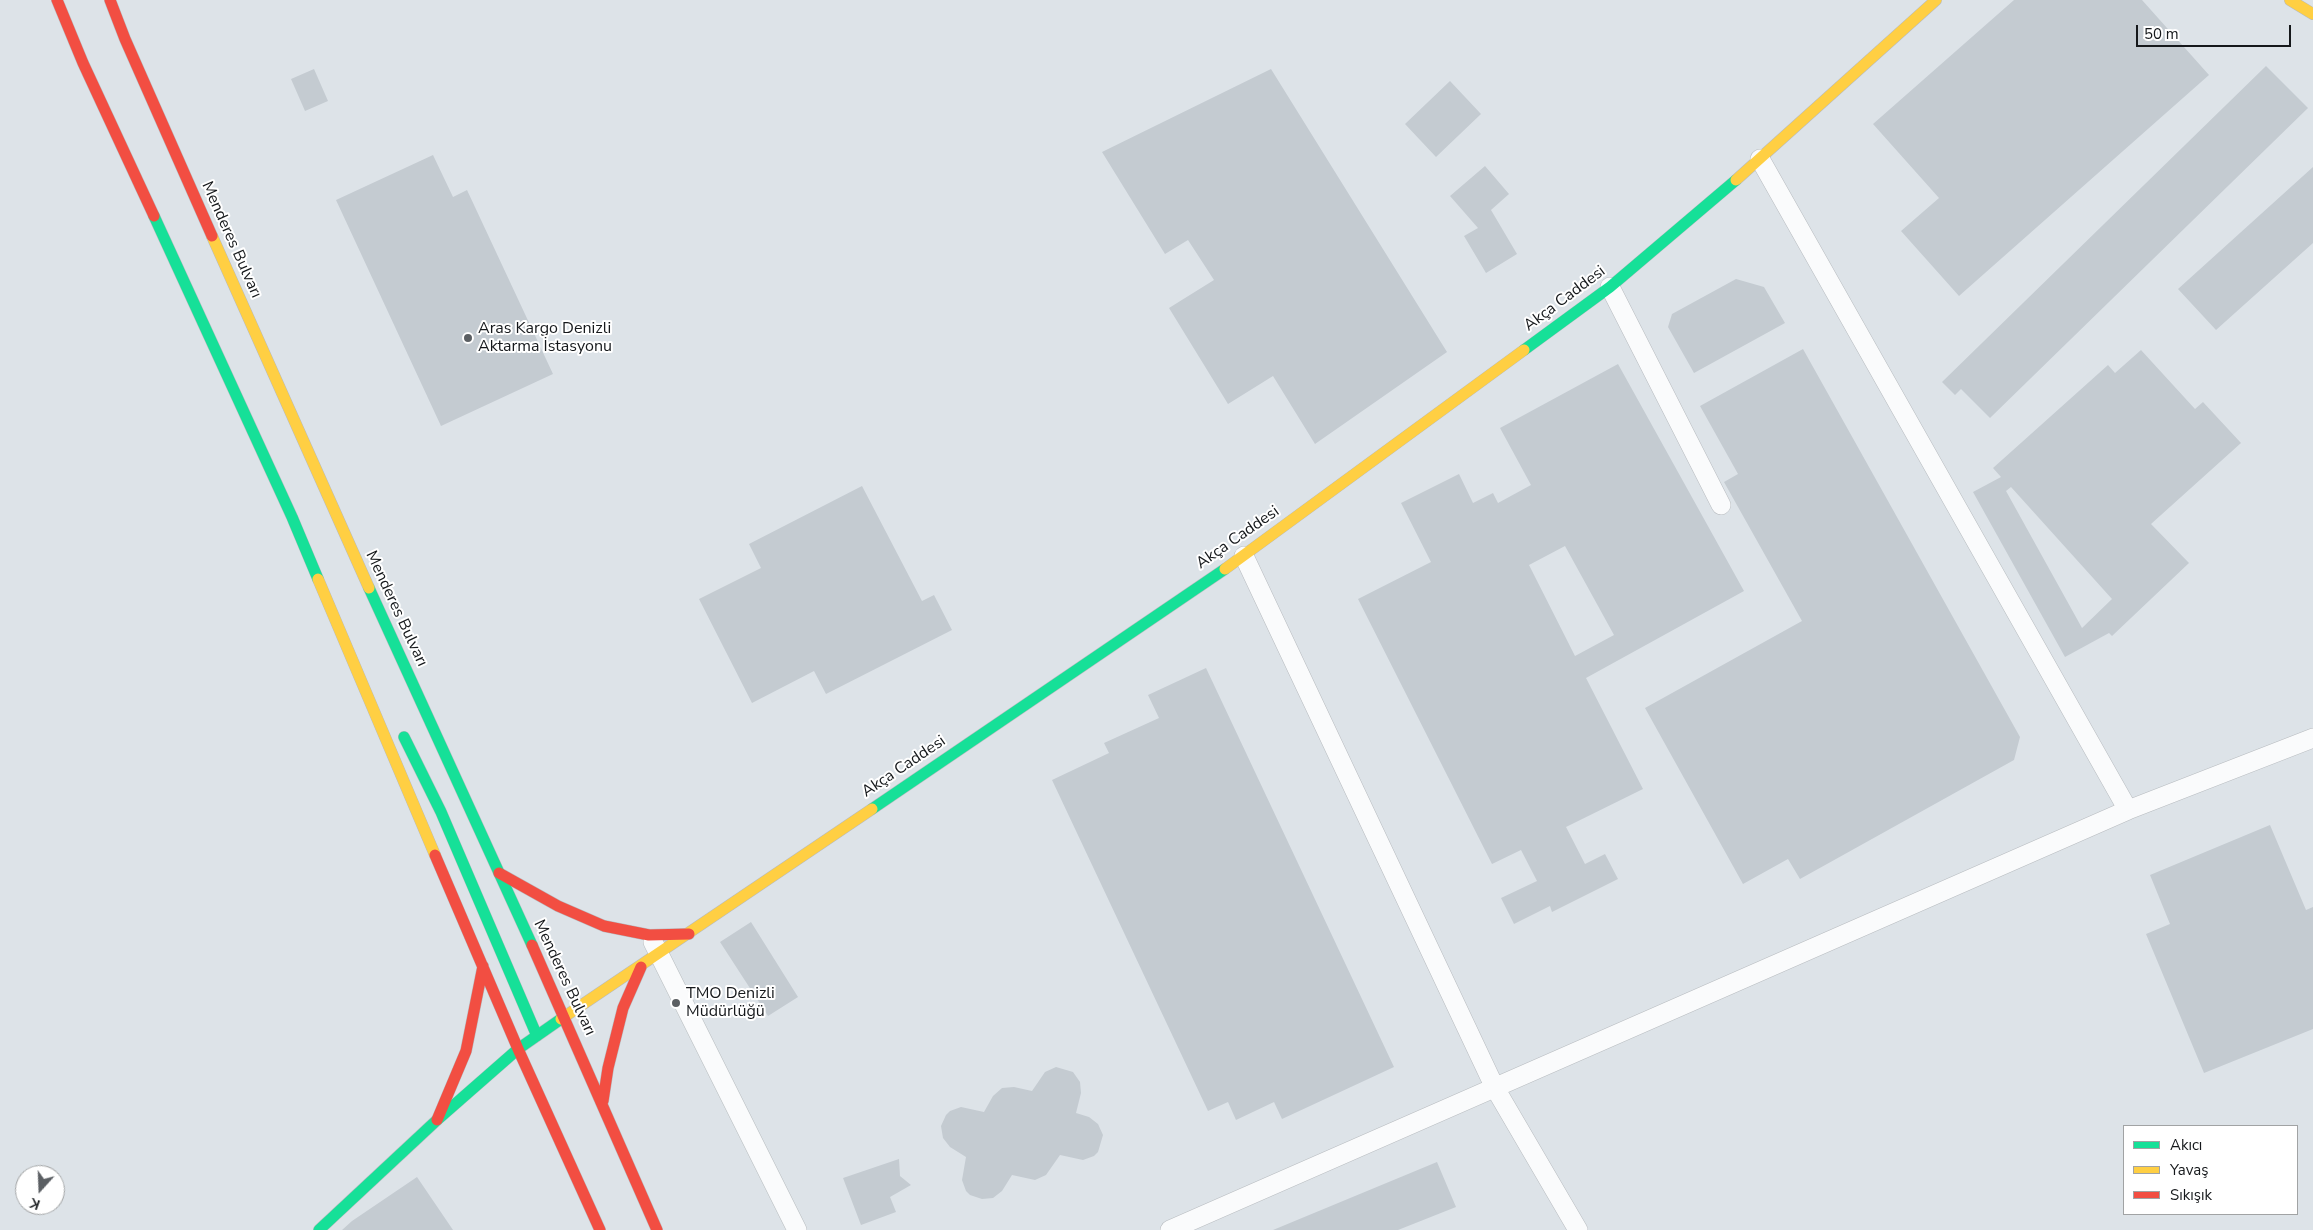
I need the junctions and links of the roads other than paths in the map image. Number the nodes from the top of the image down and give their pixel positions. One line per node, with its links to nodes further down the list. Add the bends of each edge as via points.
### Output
1 (57, 0): 9 (main road, via 82,62)
2 (110, 0): 15 (main road, Menderes Bulvarı, via 326,496)
3 (1936, 0): 6 (main road, Akça Caddesi)
4 (2290, 0): 5 (main road)
5 (2313, 14)
6 (1760, 159): 7 (main road, Akça Caddesi); 14 (street)
7 (1610, 287): 8 (street); 10 (main road, Akça Caddesi)
8 (1721, 505)
9 (292, 517): 11 (main road); 19 (main road)
10 (1244, 556): 16 (main road, Akça Caddesi); 24 (street)
11 (362, 651)
12 (397, 722): 22 (main road, via 441,812)
13 (2313, 738): 14 (street)
14 (2128, 810): 24 (street)
15 (498, 873): 17 (main road, via 558,906 604,926); 21 (main road, Menderes Bulvarı)
16 (689, 934): 17 (main road); 18 (main road, Akça Caddesi)
17 (649, 935): 18 (street)
18 (660, 953): 20 (main road, Akça Caddesi); 30 (street)
19 (483, 966): 23 (main road); 26 (main road, via 466,1051)
20 (641, 967): 21 (main road, Akça Caddesi); 25 (main road, via 619,1023)
21 (566, 1018): 22 (main road, Akça Caddesi, via 553,1032); 25 (main road, Menderes Bulvarı)
22 (537, 1036): 23 (main road, Akça Caddesi)
23 (518, 1049): 26 (main road, Akça Caddesi); 28 (main road)
24 (1495, 1088): 31 (street); 32 (street)
25 (603, 1101): 29 (main road, Menderes Bulvarı)
26 (437, 1120): 27 (main road, Akça Caddesi)
27 (319, 1230)
28 (600, 1230)
29 (657, 1230)
30 (797, 1230)
31 (1170, 1230)
32 (1578, 1230)

